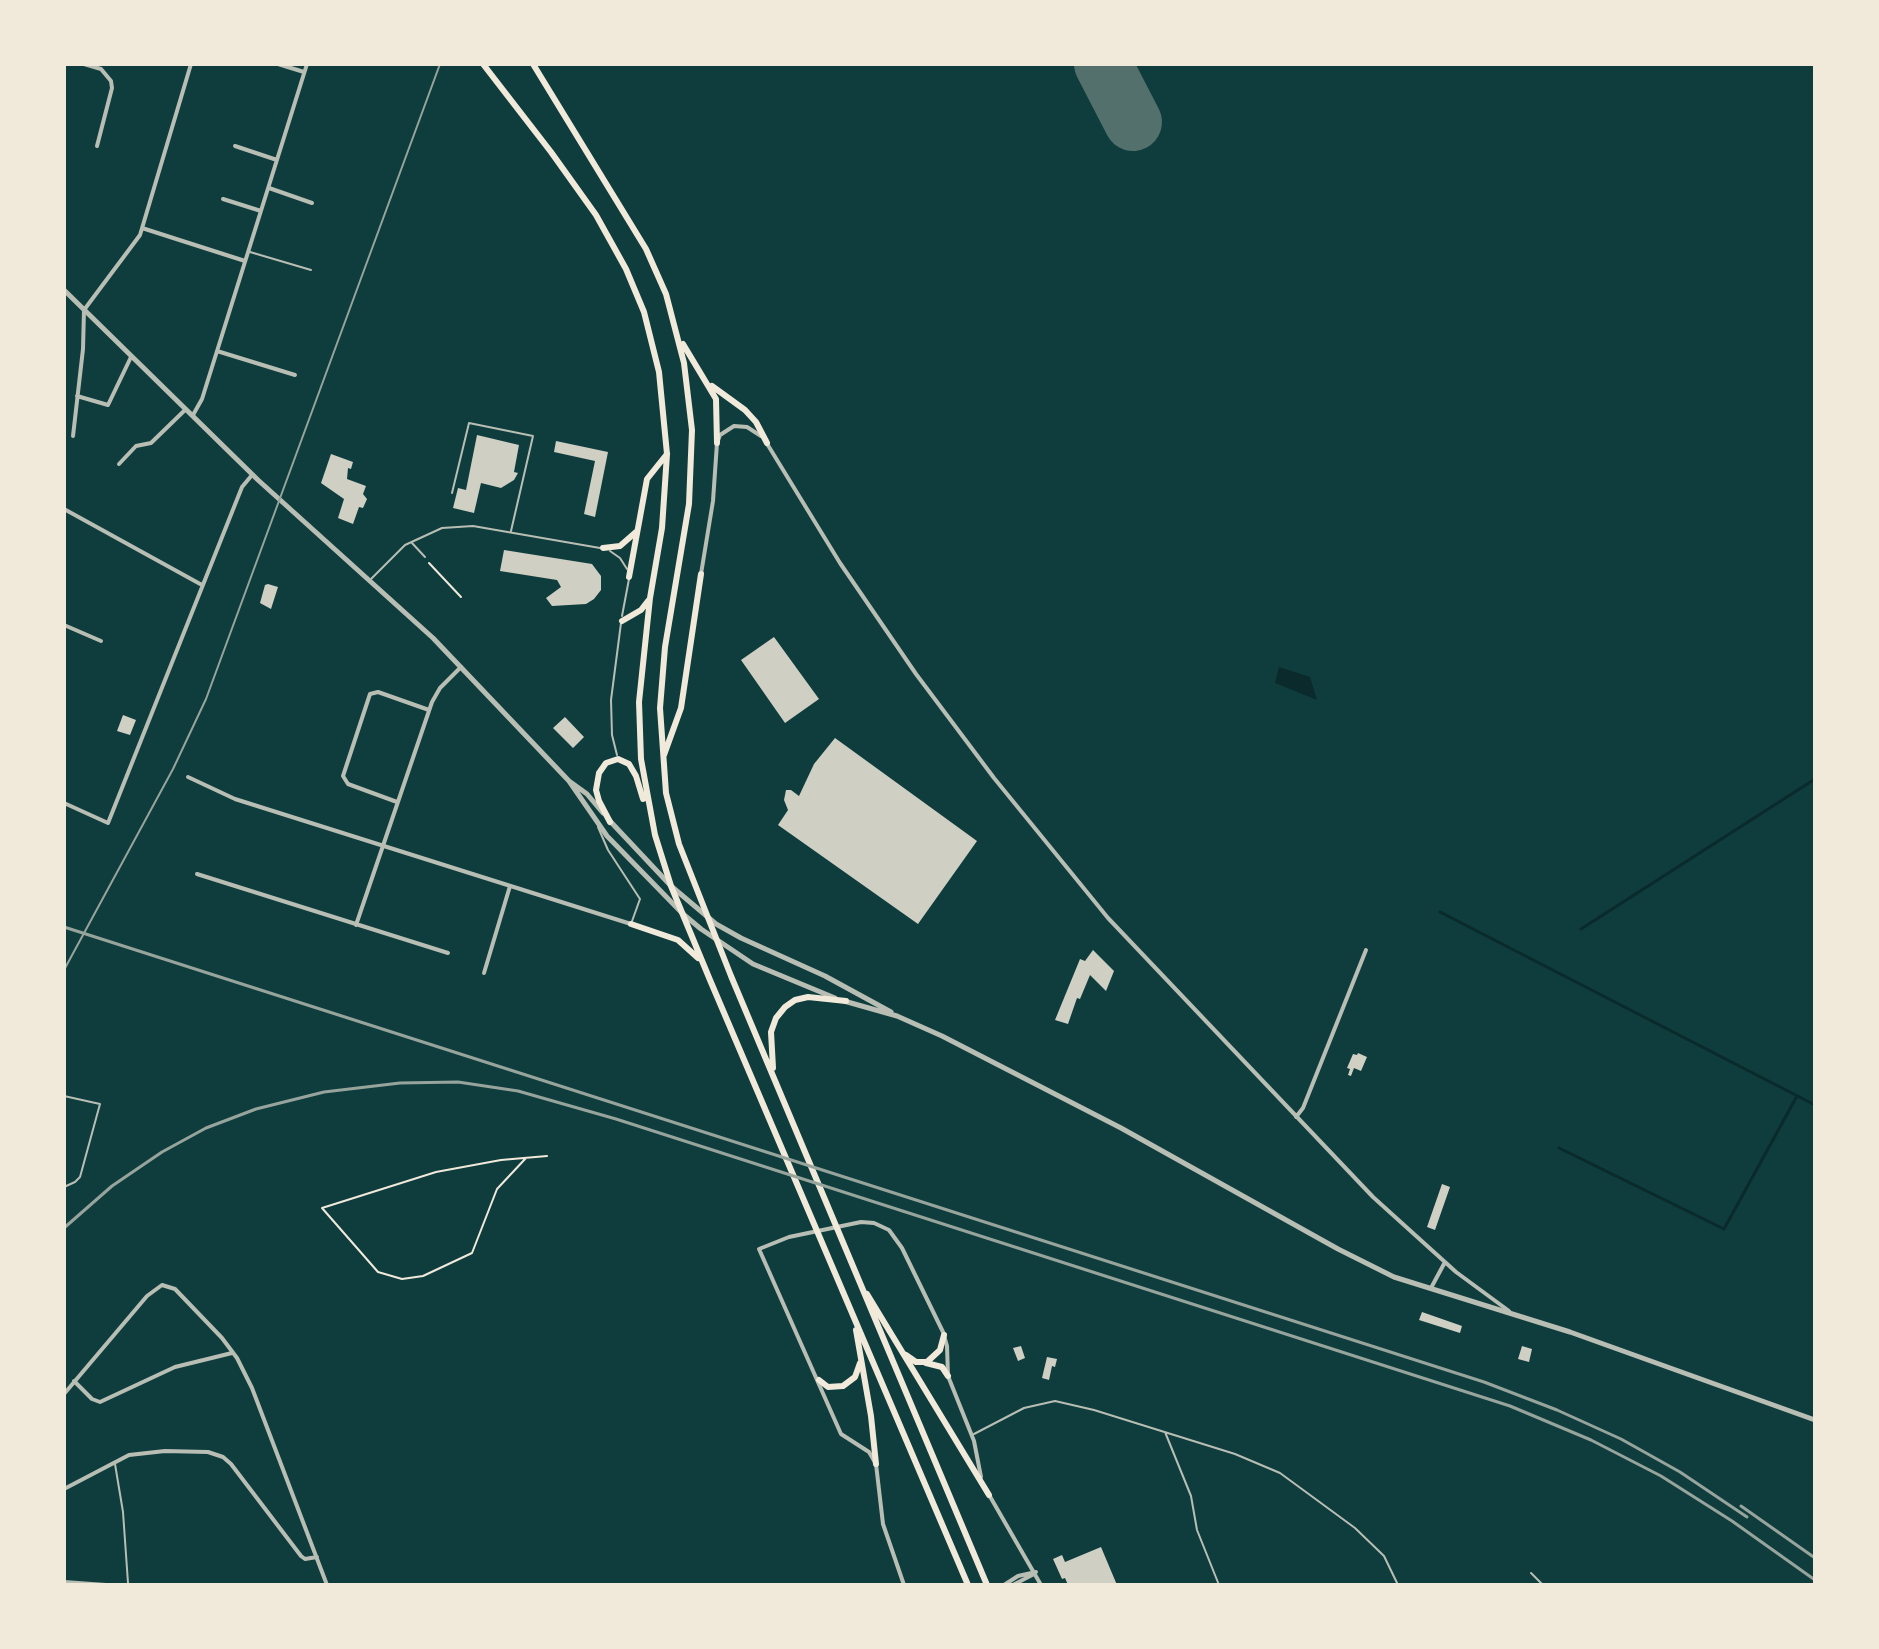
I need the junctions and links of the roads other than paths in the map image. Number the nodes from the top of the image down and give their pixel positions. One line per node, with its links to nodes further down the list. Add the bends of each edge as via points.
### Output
1 (84, 64): 8 (street, via 101,69 111,81)
2 (191, 64): 15 (street)
3 (278, 64): 7 (street)
4 (307, 64): 7 (street)
5 (483, 64): 32 (main road, via 571,178 615,248 641,303 663,401)
6 (533, 64): 21 (main road, via 646,249)
7 (304, 72): 10 (street)
8 (97, 146)
9 (235, 146): 10 (street)
10 (277, 160): 11 (street)
11 (268, 188): 13 (street); 14 (street)
12 (223, 199): 14 (street)
13 (312, 203)
14 (261, 211): 16 (street)
15 (142, 228): 17 (street); 20 (street)
16 (248, 251): 17 (street); 18 (lane)
17 (245, 261): 22 (street)
18 (311, 270)
19 (64, 290): 20 (street)
20 (84, 310): 23 (street); 26 (street)
21 (678, 334): 25 (main road); 53 (main road, via 692,452 685,538 662,676)
22 (217, 351): 24 (street); 28 (street)
23 (131, 357): 26 (street, via 108,405); 27 (street)
24 (295, 375)
25 (708, 383): 30 (main road, via 718,407); 31 (main road, via 745,410)
26 (77, 396): 29 (street)
27 (185, 410): 28 (street); 33 (street, via 151,443 136,446)
28 (192, 416): 34 (street)
29 (73, 436)
30 (717, 443): 31 (street, via 730,428 742,426); 42 (street)
31 (767, 443): 78 (street, via 840,563 986,769 1122,934)
32 (667, 454): 37 (main road, via 647,479); 46 (main road)
33 (119, 464)
34 (252, 475): 44 (street); 45 (street, via 242,487)
35 (452, 493): 38 (lane, via 469,423 531,435)
36 (64, 509): 45 (street)
37 (638, 528): 40 (main road, via 624,543); 43 (main road)
38 (511, 532): 39 (lane, via 457,526); 40 (lane)
39 (410, 541): 41 (lane); 44 (lane)
40 (603, 548): 43 (lane, via 620,558)
41 (425, 557)
42 (701, 574): 53 (main road, via 681,708)
43 (629, 577): 47 (lane)
44 (370, 580): 50 (street)
45 (203, 585): 57 (street, via 108,823)
46 (650, 598): 47 (main road); 60 (main road, via 639,723)
47 (622, 621): 52 (lane, via 611,700)
48 (64, 625): 49 (street)
49 (101, 641)
50 (461, 667): 51 (street, via 440,688); 55 (street)
51 (429, 710): 56 (street); 56 (street, via 378,692 370,694 343,776 348,784)
52 (618, 759): 59 (main road, via 603,766 596,784); 60 (main road, via 635,773)
53 (663, 766): 66 (main road, via 679,844)
54 (188, 777): 61 (street, via 235,799)
55 (569, 781): 58 (street); 59 (street)
56 (397, 802): 61 (street)
57 (64, 803)
58 (594, 819): 65 (street); 67 (lane, via 640,899)
59 (610, 822): 64 (street)
60 (655, 835): 64 (main road)
61 (383, 846): 63 (street); 68 (street)
62 (197, 874): 68 (street)
63 (510, 886): 67 (street); 73 (street)
64 (671, 886): 65 (main road); 66 (street)
65 (683, 914): 69 (street); 72 (main road)
66 (706, 917): 69 (main road); 75 (street)
67 (631, 924): 72 (main road, via 683,944)
68 (356, 925): 71 (street)
69 (716, 941): 74 (street, via 766,971); 76 (main road)
70 (1366, 950): 78 (street)
71 (448, 953)
72 (705, 969): 84 (main road)
73 (484, 973)
74 (846, 1001): 75 (street); 76 (main road, via 804,997 781,1011 771,1032)
75 (897, 1016): 82 (street, via 1121,1128 1367,1264)
76 (775, 1079): 81 (main road)
77 (64, 1096): 79 (lane, via 100,1104 80,1177)
78 (1296, 1117): 80 (street, via 1395,1220)
79 (64, 1187)
80 (1445, 1262): 82 (street); 83 (street)
81 (859, 1280): 86 (main road); 112 (main road)
82 (1430, 1289): 83 (street)
83 (1509, 1311): 94 (street)
84 (853, 1315): 88 (main road); 107 (main road)
85 (944, 1335): 89 (main road, via 940,1350); 90 (street); 91 (street, via 893,1235 874,1223 794,1236 759,1249)
86 (901, 1349): 89 (main road); 100 (main road)
87 (232, 1353): 92 (street, via 175,1367 100,1402); 92 (street, via 194,1306 162,1285 129,1315); 101 (street, via 263,1414)
88 (861, 1355): 91 (main road, via 849,1383 833,1388); 98 (main road)
89 (925, 1363): 90 (main road, via 942,1367)
90 (948, 1376): 96 (street)
91 (819, 1380): 98 (street, via 841,1434 869,1452)
92 (74, 1381): 93 (street)
93 (64, 1394)
94 (1815, 1420)
95 (1165, 1432): 96 (lane, via 1055,1401 1024,1408); 116 (lane); 117 (lane, via 1280,1473 1373,1543)
96 (972, 1435): 100 (street)
97 (115, 1464): 99 (street); 101 (street, via 129,1455 165,1451 223,1457 297,1552 305,1559); 106 (lane)
98 (876, 1464): 105 (street, via 883,1524)
99 (64, 1489)
100 (989, 1495): 102 (street)
101 (317, 1557): 111 (street)
102 (1036, 1572): 113 (street); 114 (street); 115 (street)
103 (1531, 1573): 118 (lane)
104 (64, 1582): 108 (street)
105 (902, 1583)
106 (127, 1584): 109 (street)
107 (967, 1584)
108 (106, 1585)
109 (146, 1585): 110 (street)
110 (174, 1585)
111 (327, 1585)
112 (987, 1585)
113 (1004, 1585)
114 (1013, 1585)
115 (1041, 1585)
116 (1219, 1585)
117 (1398, 1585)
118 (1543, 1585)

